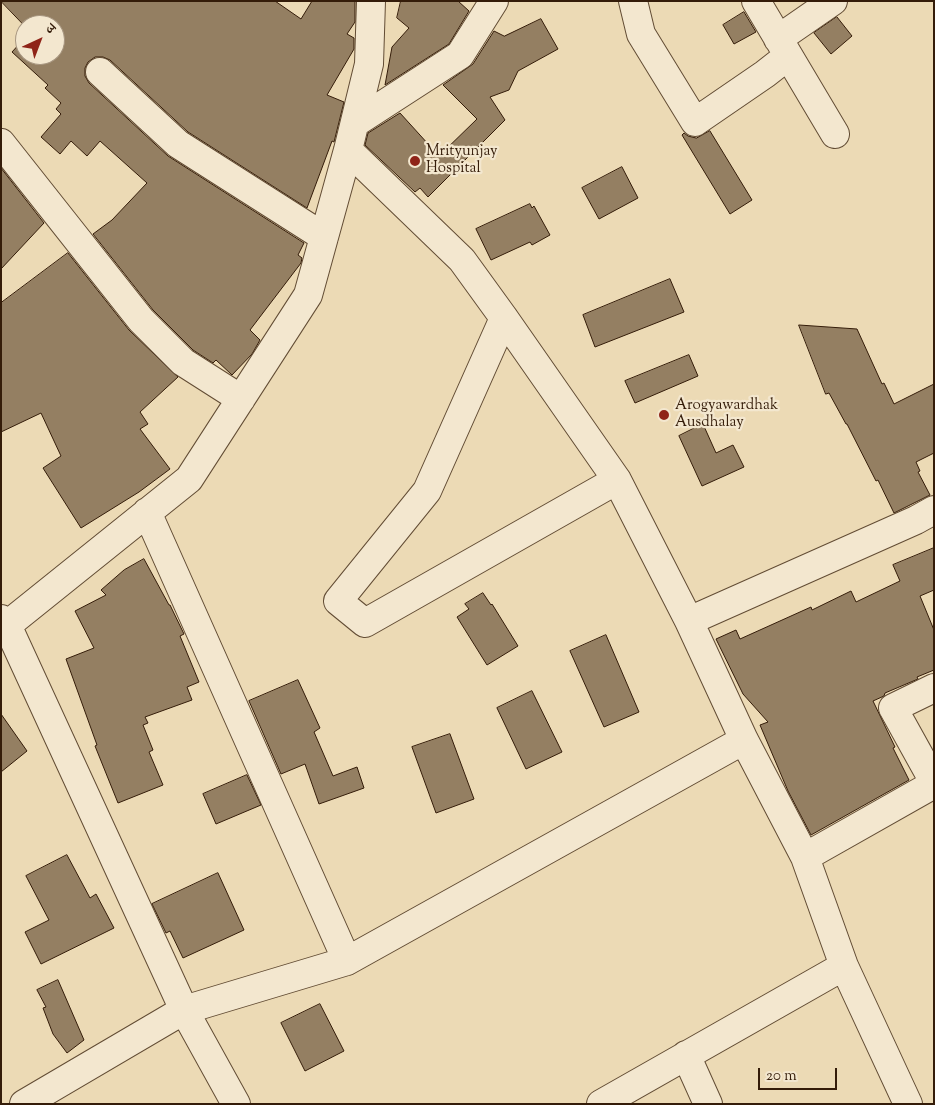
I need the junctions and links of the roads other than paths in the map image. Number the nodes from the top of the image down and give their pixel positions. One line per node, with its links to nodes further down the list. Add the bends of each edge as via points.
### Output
1 (371, 1): 8 (street, via 369,64)
2 (494, 1): 8 (street, via 460,55)
3 (634, 1): 6 (street, via 641,34 695,122 765,74)
4 (756, 1): 6 (street)
5 (832, 1): 6 (street)
6 (783, 47): 9 (street)
7 (100, 72): 12 (street, via 178,144)
8 (355, 123): 11 (street)
9 (835, 134)
10 (1, 143): 14 (street, via 141,320 183,362)
11 (348, 150): 12 (street); 13 (street, via 462,260)
12 (324, 237): 14 (street, via 308,295)
13 (504, 318): 15 (street); 15 (street, via 428,491 338,601 365,623)
14 (241, 399): 17 (street, via 189,479)
15 (617, 480): 18 (street)
16 (934, 510): 18 (street)
17 (147, 512): 19 (street); 24 (street)
18 (689, 621): 21 (street)
19 (3, 625): 26 (street)
20 (934, 688): 22 (street, via 893,708)
21 (744, 740): 23 (street); 24 (street)
22 (934, 783): 23 (street)
23 (805, 857): 25 (street)
24 (347, 961): 26 (street)
25 (844, 966): 27 (street); 32 (street)
26 (184, 1010): 28 (street); 29 (street)
27 (686, 1055): 30 (street); 31 (street)
28 (24, 1104)
29 (236, 1104)
30 (601, 1104)
31 (708, 1104)
32 (908, 1104)

